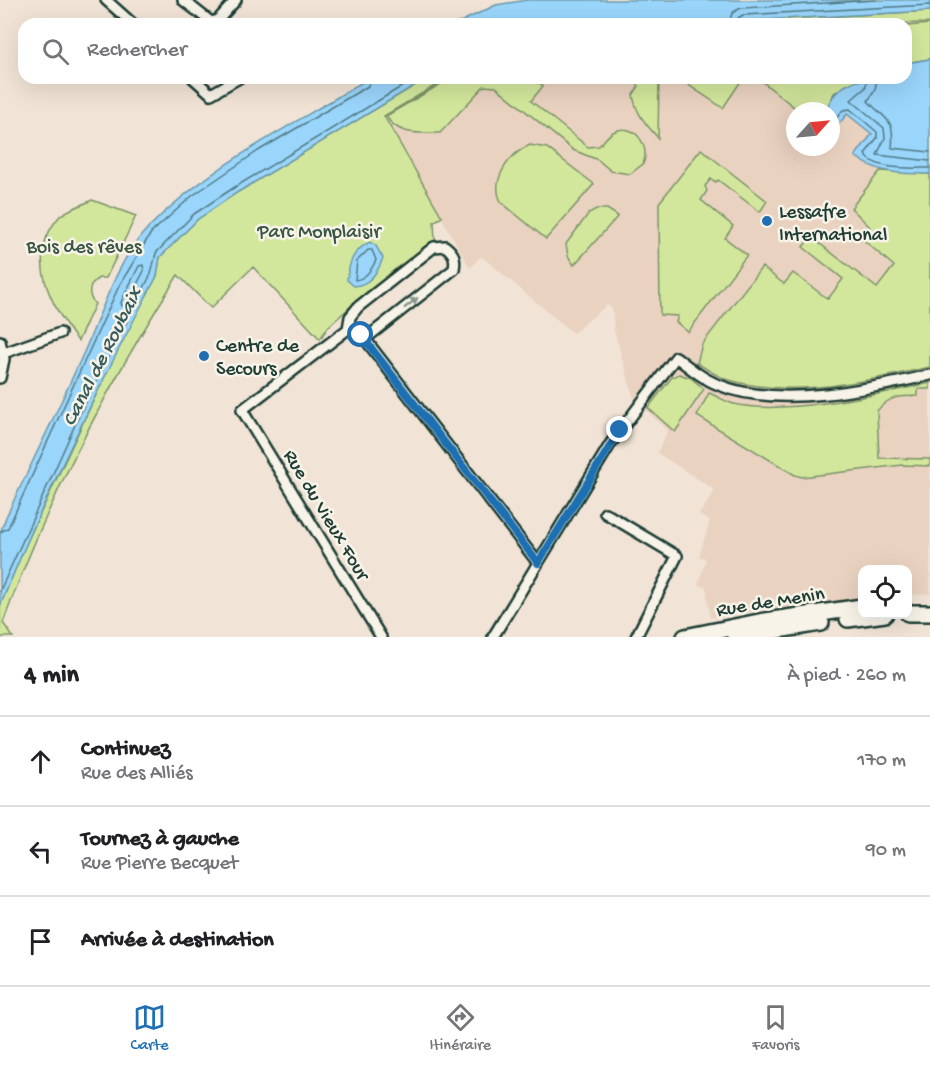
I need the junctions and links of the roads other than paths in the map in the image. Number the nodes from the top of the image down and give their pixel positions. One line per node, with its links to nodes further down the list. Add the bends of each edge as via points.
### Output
1 (106, 0): 4 (street)
2 (183, 0): 5 (street)
3 (236, 0): 6 (street)
4 (126, 18)
5 (206, 18)
6 (220, 18)
7 (200, 84): 8 (street, via 211,94)
8 (228, 84)
9 (348, 329): 11 (street, via 356,330); 11 (street, one-way to 9, via 454,268 452,252 445,246 434,247 358,307 350,317); 24 (street, Rue du Vieux Four, via 242,410)
10 (60, 333): 13 (street)
11 (365, 339): 17 (street)
12 (0, 340): 13 (street)
13 (3, 353): 15 (street)
14 (930, 375): 17 (street, via 854,390 762,394 717,385 676,357 611,443)
15 (0, 378)
16 (605, 513): 26 (street, via 677,556)
17 (538, 563): 25 (street)
18 (912, 603): 19 (main road)
19 (930, 603)
20 (858, 609): 27 (main road, Rue de Menin)
21 (912, 613): 22 (main road)
22 (930, 613)
23 (858, 619): 28 (main road, Rue de Menin)
24 (381, 637)
25 (493, 637)
26 (636, 637)
27 (685, 637)
28 (735, 637)

